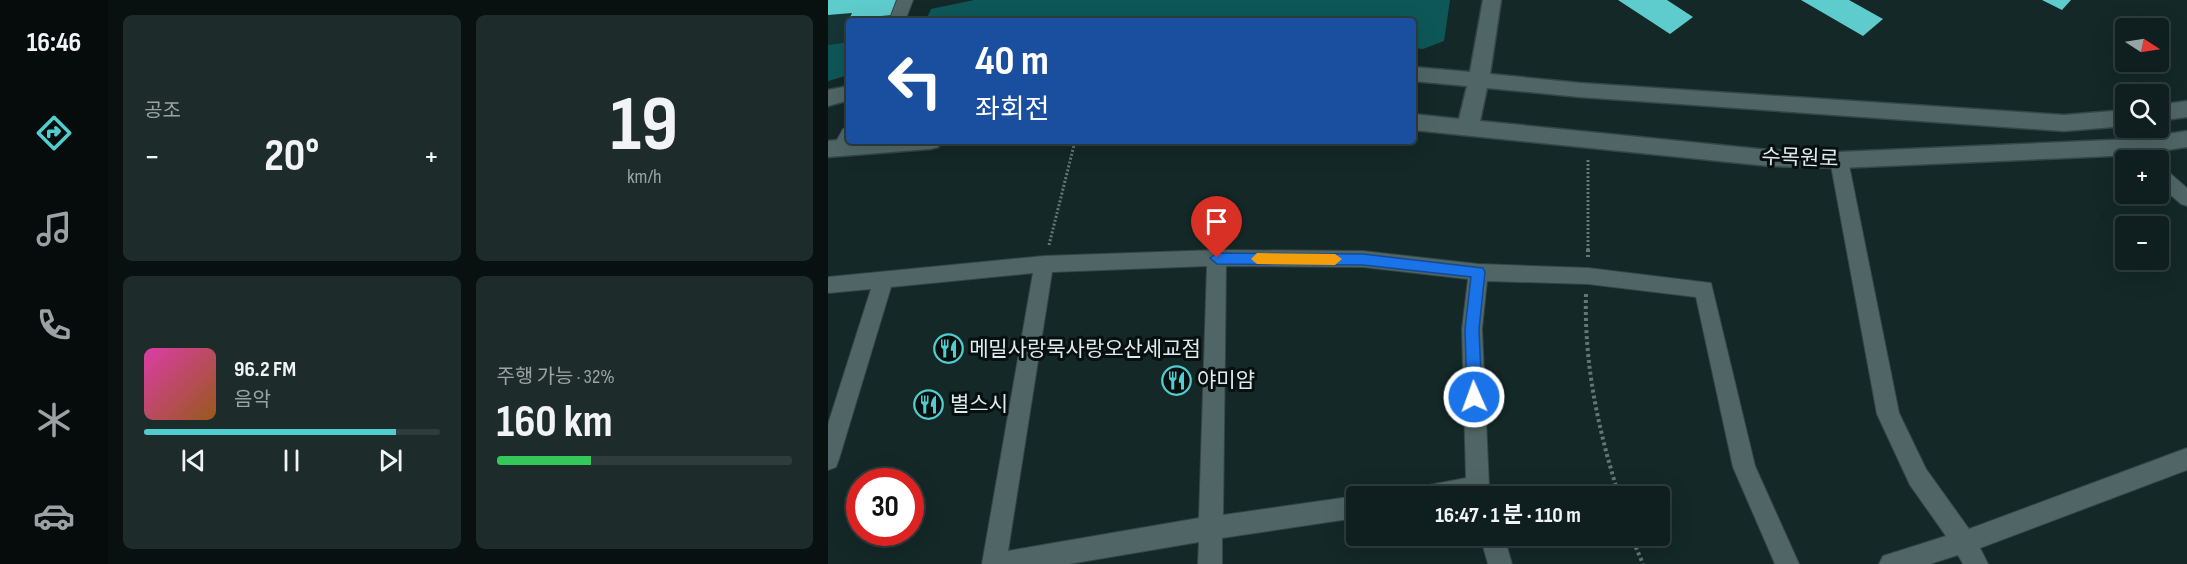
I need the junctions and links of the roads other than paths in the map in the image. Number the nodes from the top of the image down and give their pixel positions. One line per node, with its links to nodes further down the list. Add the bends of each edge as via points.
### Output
1 (905, 0): 3 (street)
2 (1492, 0): 5 (street)
3 (898, 18)
4 (1416, 74): 5 (street)
5 (1479, 78): 10 (street, via 1592,91 2064,123); 12 (street)
6 (846, 94): 7 (street)
7 (828, 98)
8 (2187, 110): 9 (street)
9 (2169, 112)
10 (2115, 119)
11 (1416, 122): 12 (street, 수목원로)
12 (1468, 127): 16 (street, 수목원로, via 1768,158)
13 (2187, 139): 14 (street, 수목원로)
14 (2153, 150)
15 (2115, 154): 16 (street, 수목원로)
16 (1839, 160): 30 (street, via 1888,414 1918,477)
17 (2169, 183): 18 (street)
18 (2187, 199)
19 (1217, 258): 20 (street); 21 (street, via 1363,260); 29 (street)
20 (1044, 264): 22 (street); 32 (street)
21 (1478, 272): 27 (street, via 1472,329); 36 (street, via 1588,276 1704,289 1744,467)
22 (884, 278): 23 (street); 24 (street)
23 (828, 285)
24 (833, 427): 25 (street)
25 (828, 459)
26 (2187, 459): 30 (street)
27 (1479, 486)
28 (1346, 508): 29 (street)
29 (1211, 528): 33 (street); 34 (street)
30 (1964, 542): 37 (street); 38 (street)
31 (1495, 546): 35 (street)
32 (994, 564)
33 (1000, 564)
34 (1210, 564)
35 (1500, 564)
36 (1787, 564)
37 (1891, 564)
38 (1976, 564)

